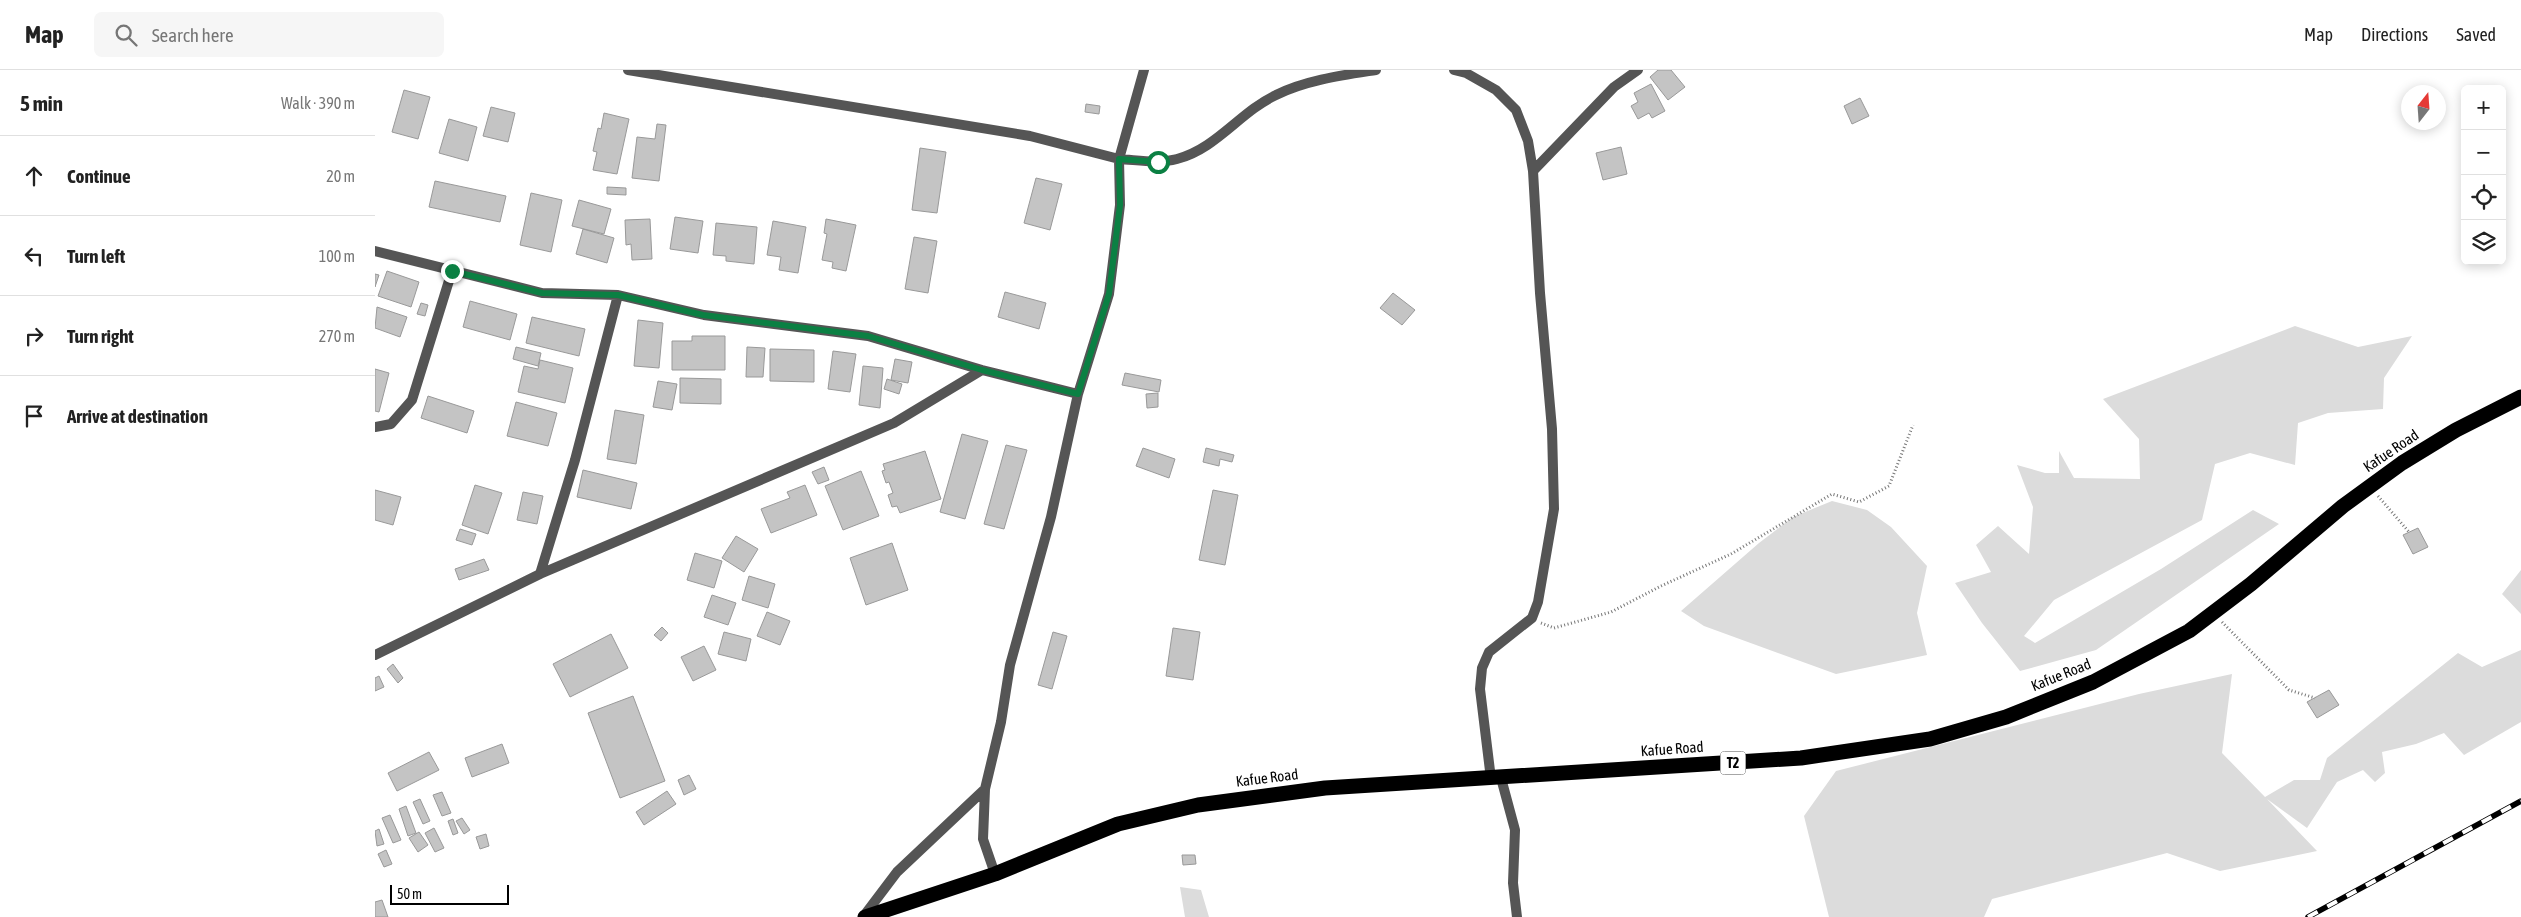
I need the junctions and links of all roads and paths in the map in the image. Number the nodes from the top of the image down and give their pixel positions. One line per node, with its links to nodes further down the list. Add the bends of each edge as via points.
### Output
1 (628, 70): 6 (street, via 1030,136)
2 (1144, 70): 6 (street)
3 (1376, 70): 6 (street, via 1277,94 1258,105 1209,145 1176,159 1158,162)
4 (1454, 70): 7 (street, via 1496,90 1515,110 1528,141)
5 (1638, 70): 7 (street, via 1614,87)
6 (1119, 159): 12 (street, via 1120,205 1109,294)
7 (1533, 171): 20 (street, via 1552,429 1554,509 1538,602)
8 (375, 252): 9 (street)
9 (452, 271): 10 (street, via 542,293); 15 (street, via 412,400 391,424)
10 (618, 295): 11 (street, via 703,315 868,336); 18 (street, via 575,460)
11 (982, 370): 12 (street); 18 (street, via 894,423)
12 (1078, 394): 24 (street, via 1051,517 1010,664 1001,722)
13 (2521, 397): 16 (highway, Kafue Road / T2, via 2456,430)
14 (1913, 425): 20 (path, via 1889,486 1859,502 1832,494 1731,554 1611,612 1554,628)
15 (375, 427)
16 (2369, 486): 17 (path); 19 (highway, Kafue Road / T2)
17 (2409, 532)
18 (540, 574): 21 (street)
19 (2213, 613): 22 (path, via 2289,690); 23 (highway, Kafue Road / T2, via 2189,631 2093,682 2005,717 1930,739 1801,758)
20 (1532, 618): 23 (street, via 1489,652 1481,668 1480,689)
21 (375, 655)
22 (2315, 698)
23 (1496, 778): 25 (highway, Kafue Road / T2, via 1325,788 1198,805 1118,824); 27 (street, via 1515,830 1513,883)
24 (985, 789): 25 (street, via 983,839); 26 (street, via 897,872)
25 (995, 874): 26 (highway, Kafue Road / T2)
26 (864, 917)
27 (1517, 917)

